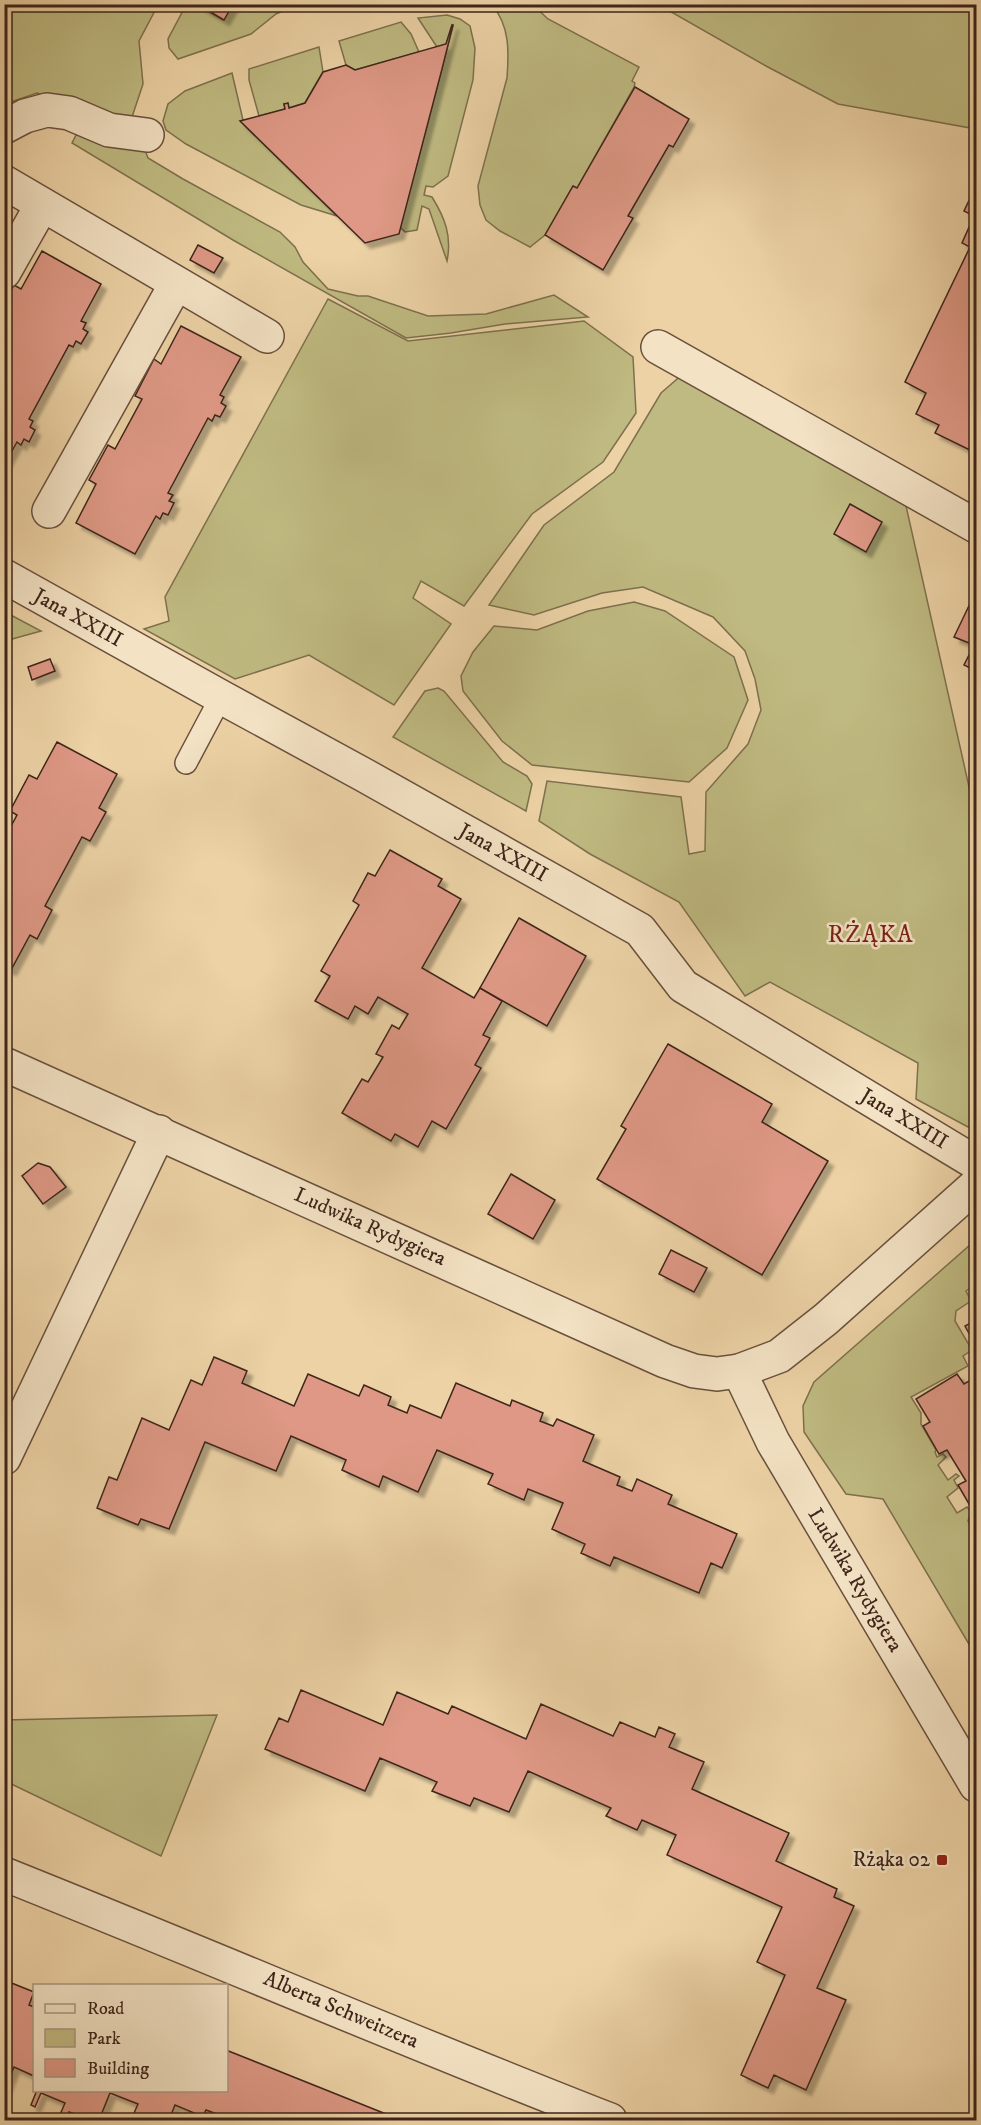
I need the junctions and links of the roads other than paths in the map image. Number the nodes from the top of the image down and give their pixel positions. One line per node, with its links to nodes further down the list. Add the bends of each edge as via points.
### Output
1 (4, 127): 2 (street, via 47,110 69,113 108,130)
2 (147, 135)
3 (4, 182): 4 (street)
4 (42, 205): 5 (street); 6 (street)
5 (4, 272)
6 (176, 284): 7 (street); 9 (street)
7 (267, 336)
8 (658, 347): 10 (street)
9 (49, 511)
10 (976, 526)
11 (4, 576): 12 (street, Jana XXIII)
12 (221, 698): 13 (lane); 16 (street, Jana XXIII, via 640,930 683,986)
13 (186, 764)
14 (4, 1064): 15 (street, Ludwika Rydygiera)
15 (159, 1132): 18 (street, Ludwika Rydygiera, via 665,1361 694,1371); 19 (street)
16 (976, 1163)
17 (976, 1185): 18 (street, Ludwika Rydygiera, via 779,1356)
18 (739, 1371): 20 (street, Ludwika Rydygiera, via 773,1442)
19 (4, 1458)
20 (976, 1785)
21 (4, 1874): 22 (street, Alberta Schweitzera)
22 (610, 2121)

